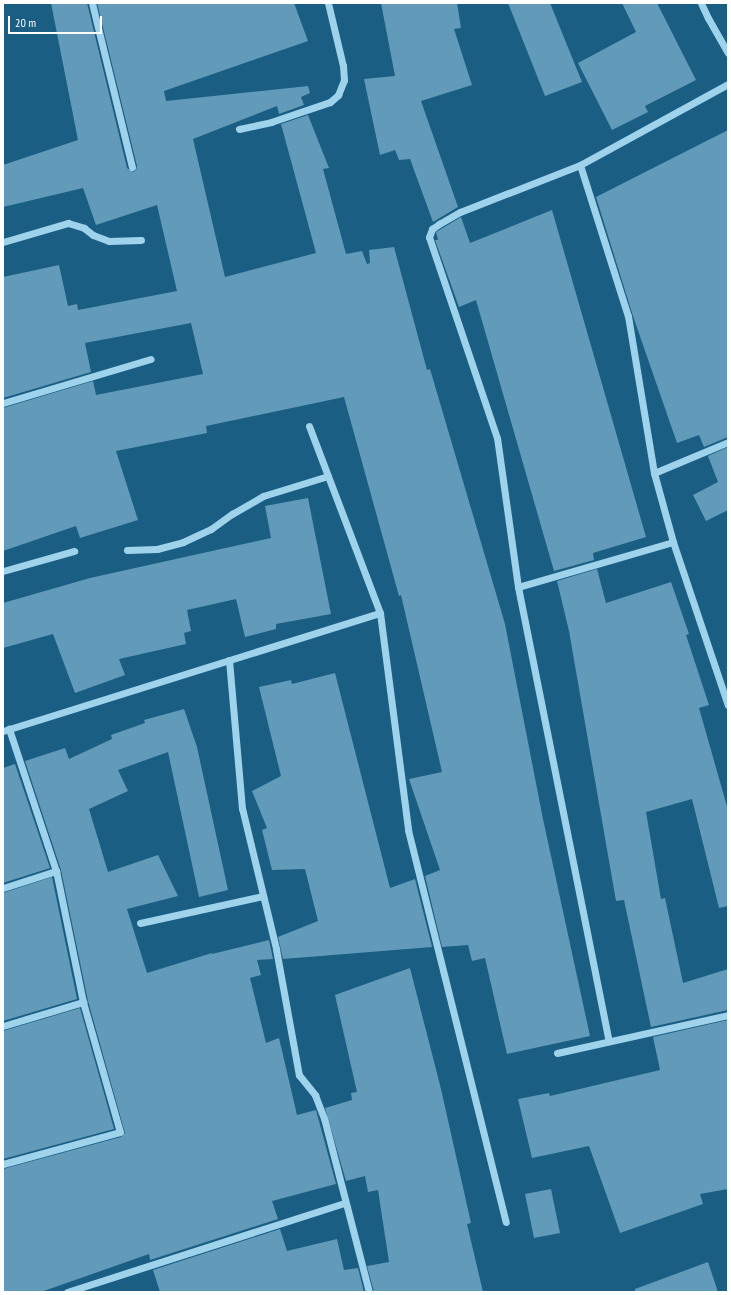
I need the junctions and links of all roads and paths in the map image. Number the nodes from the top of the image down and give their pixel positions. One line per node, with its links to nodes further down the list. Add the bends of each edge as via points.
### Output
1 (92, 3): 8 (street)
2 (328, 3): 6 (street, via 343,66 344,80 338,95 330,102 271,122)
3 (702, 3): 4 (street)
4 (728, 53)
5 (728, 84): 7 (street)
6 (239, 129)
7 (580, 165): 15 (street, via 628,316); 21 (street, via 460,212 432,229 430,237 497,438)
8 (132, 167)
9 (141, 240): 10 (street, via 109,241 68,223)
10 (3, 242)
11 (151, 359): 12 (street)
12 (3, 403)
13 (309, 426): 16 (street)
14 (728, 442): 15 (street)
15 (654, 473): 17 (street)
16 (328, 476): 18 (street, via 263,496 211,529 183,542 157,549); 22 (street)
17 (673, 542): 21 (street); 24 (street)
18 (126, 550)
19 (74, 551): 20 (street)
20 (3, 571)
21 (518, 587): 33 (street)
22 (380, 613): 23 (street); 37 (street, via 408,830)
23 (230, 660): 25 (street); 28 (street, via 242,808)
24 (728, 705)
25 (6, 730): 26 (street)
26 (56, 871): 27 (street); 30 (street)
27 (3, 888)
28 (263, 896): 29 (street); 36 (street, via 276,949 299,1075 315,1095 324,1118)
29 (140, 923)
30 (83, 1002): 32 (street); 35 (street, via 120,1132)
31 (728, 1015): 33 (street)
32 (3, 1026)
33 (609, 1041): 34 (street)
34 (557, 1053)
35 (3, 1164)
36 (345, 1203): 38 (street); 39 (street)
37 (506, 1222)
38 (67, 1292)
39 (368, 1292)

